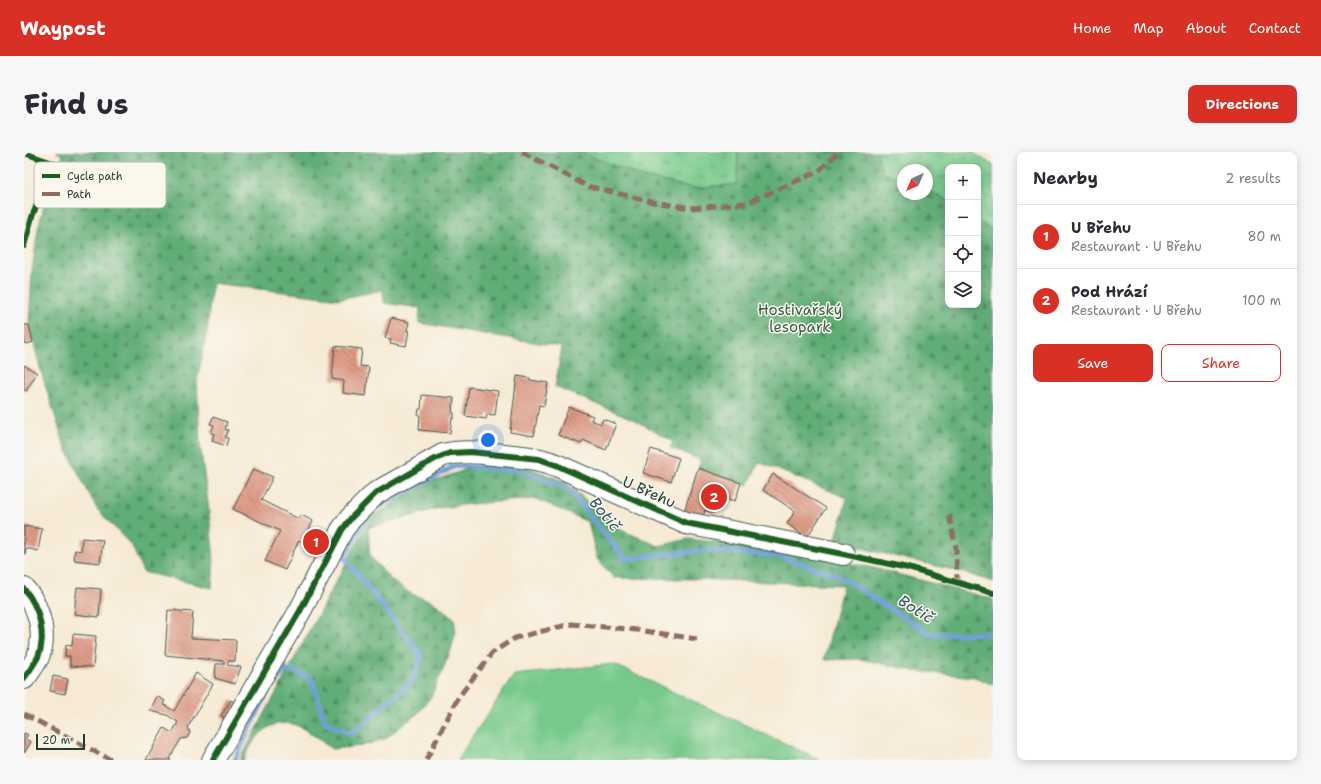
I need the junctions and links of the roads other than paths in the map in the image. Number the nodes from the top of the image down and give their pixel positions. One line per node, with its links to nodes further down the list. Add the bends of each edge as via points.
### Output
1 (844, 554): 4 (street, U Břehu, via 686,523 539,459 471,452 443,455 376,494 342,530 300,611)
2 (24, 588): 3 (street, via 37,610 41,643 38,657)
3 (24, 678)
4 (213, 760)

